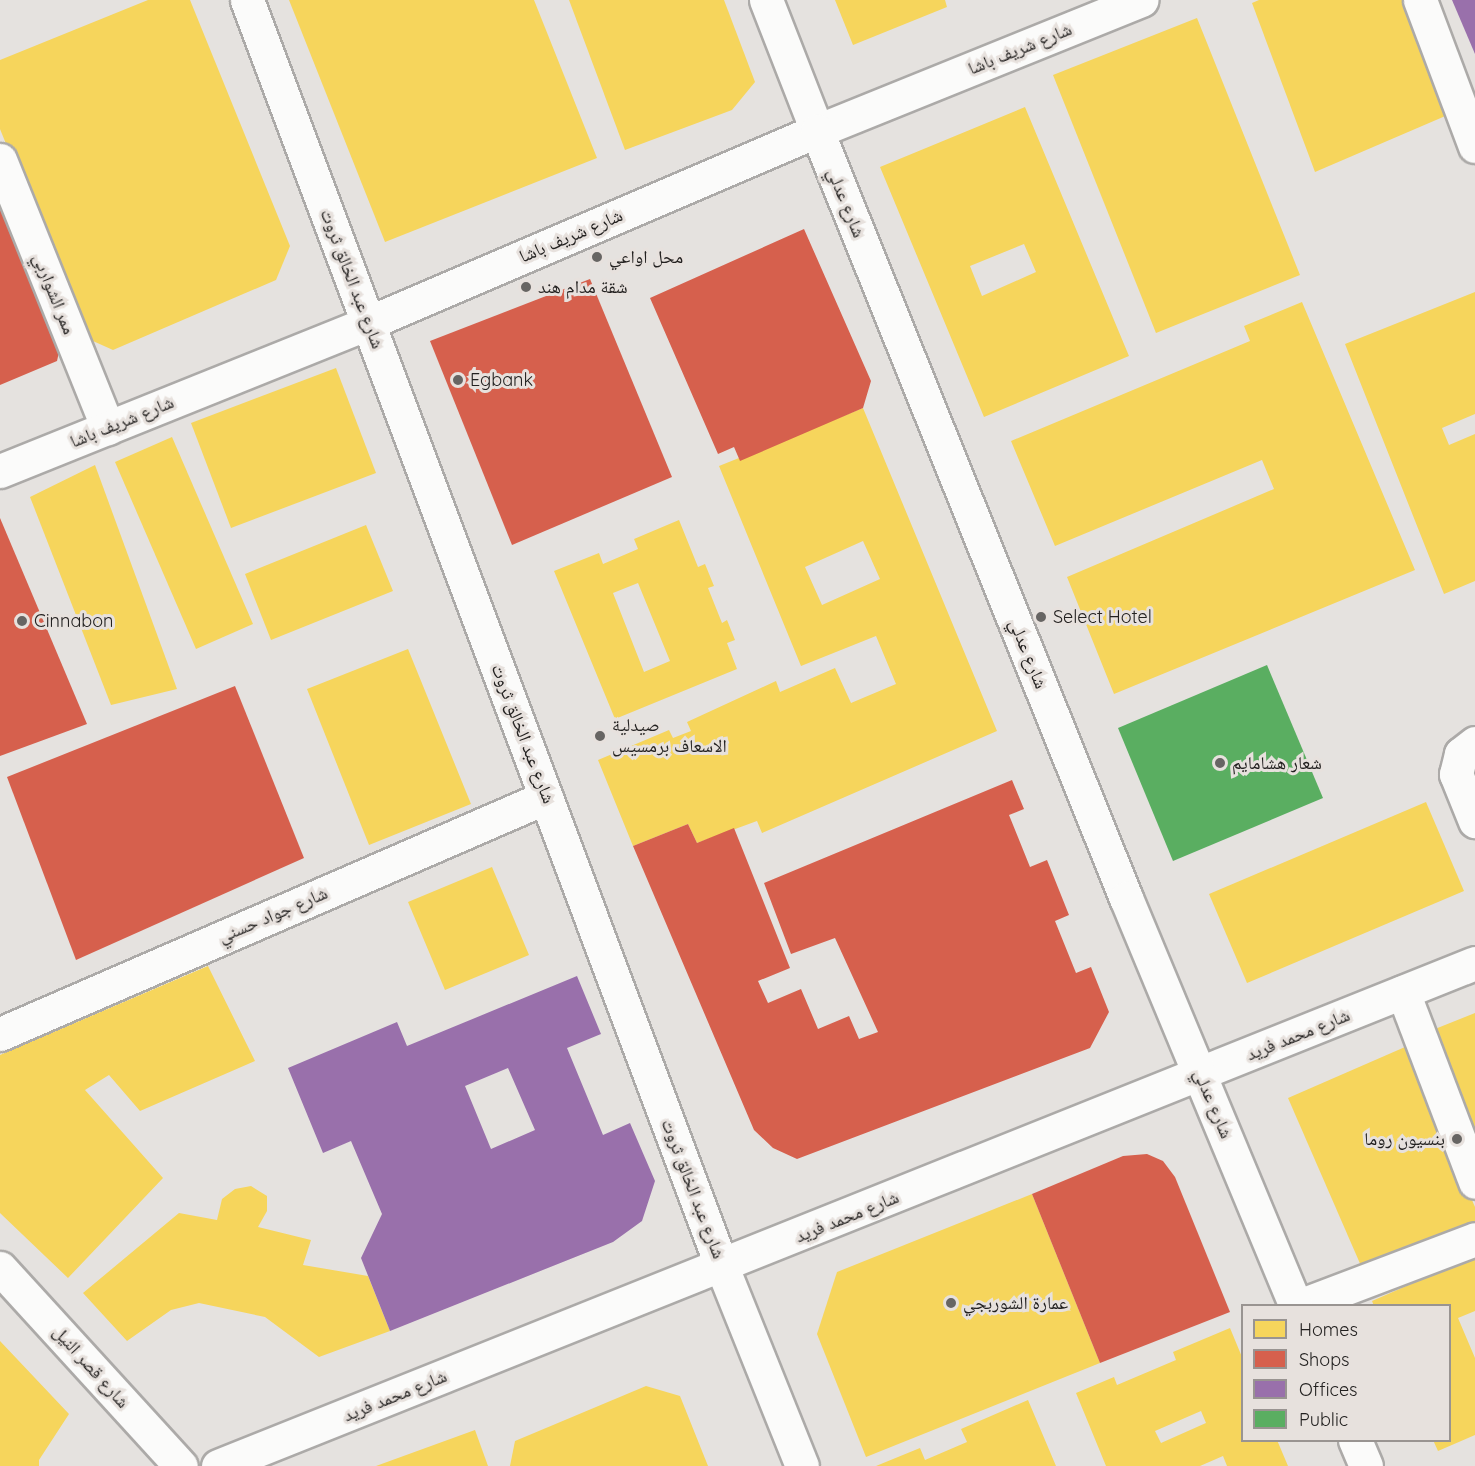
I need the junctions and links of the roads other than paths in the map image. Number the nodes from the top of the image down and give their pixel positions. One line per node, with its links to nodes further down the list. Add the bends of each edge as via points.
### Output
1 (247, 0): 8 (street, شارع عبد الخالق ثروت)
2 (766, 0): 5 (street, شارع عدلي)
3 (1142, 0): 5 (street, شارع شريف باشا)
4 (1420, 0): 6 (street)
5 (817, 131): 8 (street, شارع شريف باشا); 17 (street, شارع عدلي)
6 (1475, 146)
7 (0, 160): 9 (street, ممر الشواربي)
8 (368, 323): 9 (street, شارع شريف باشا); 12 (street, شارع عبد الخالق ثروت)
9 (108, 428): 10 (street, شارع شريف باشا)
10 (0, 471)
11 (1475, 743): 13 (street, via 1461,754 1456,774)
12 (546, 797): 16 (street, شارع جواد حسني); 20 (street, شارع عبد الخالق ثروت)
13 (1475, 821)
14 (1475, 963): 15 (street, شارع محمد فريد)
15 (1403, 992): 17 (street, شارع محمد فريد); 18 (street)
16 (0, 1034)
17 (1200, 1074): 20 (street, شارع محمد فريد); 22 (street, شارع عدلي)
18 (1475, 1182)
19 (1475, 1239): 23 (street)
20 (722, 1267): 26 (street, شارع محمد فريد); 27 (street, شارع عبد الخالق ثروت)
21 (0, 1268): 25 (street, شارع قصر النيل)
22 (1298, 1304)
23 (1301, 1304)
24 (1356, 1442): 28 (street)
25 (181, 1466)
26 (218, 1466)
27 (802, 1466)
28 (1366, 1466)

